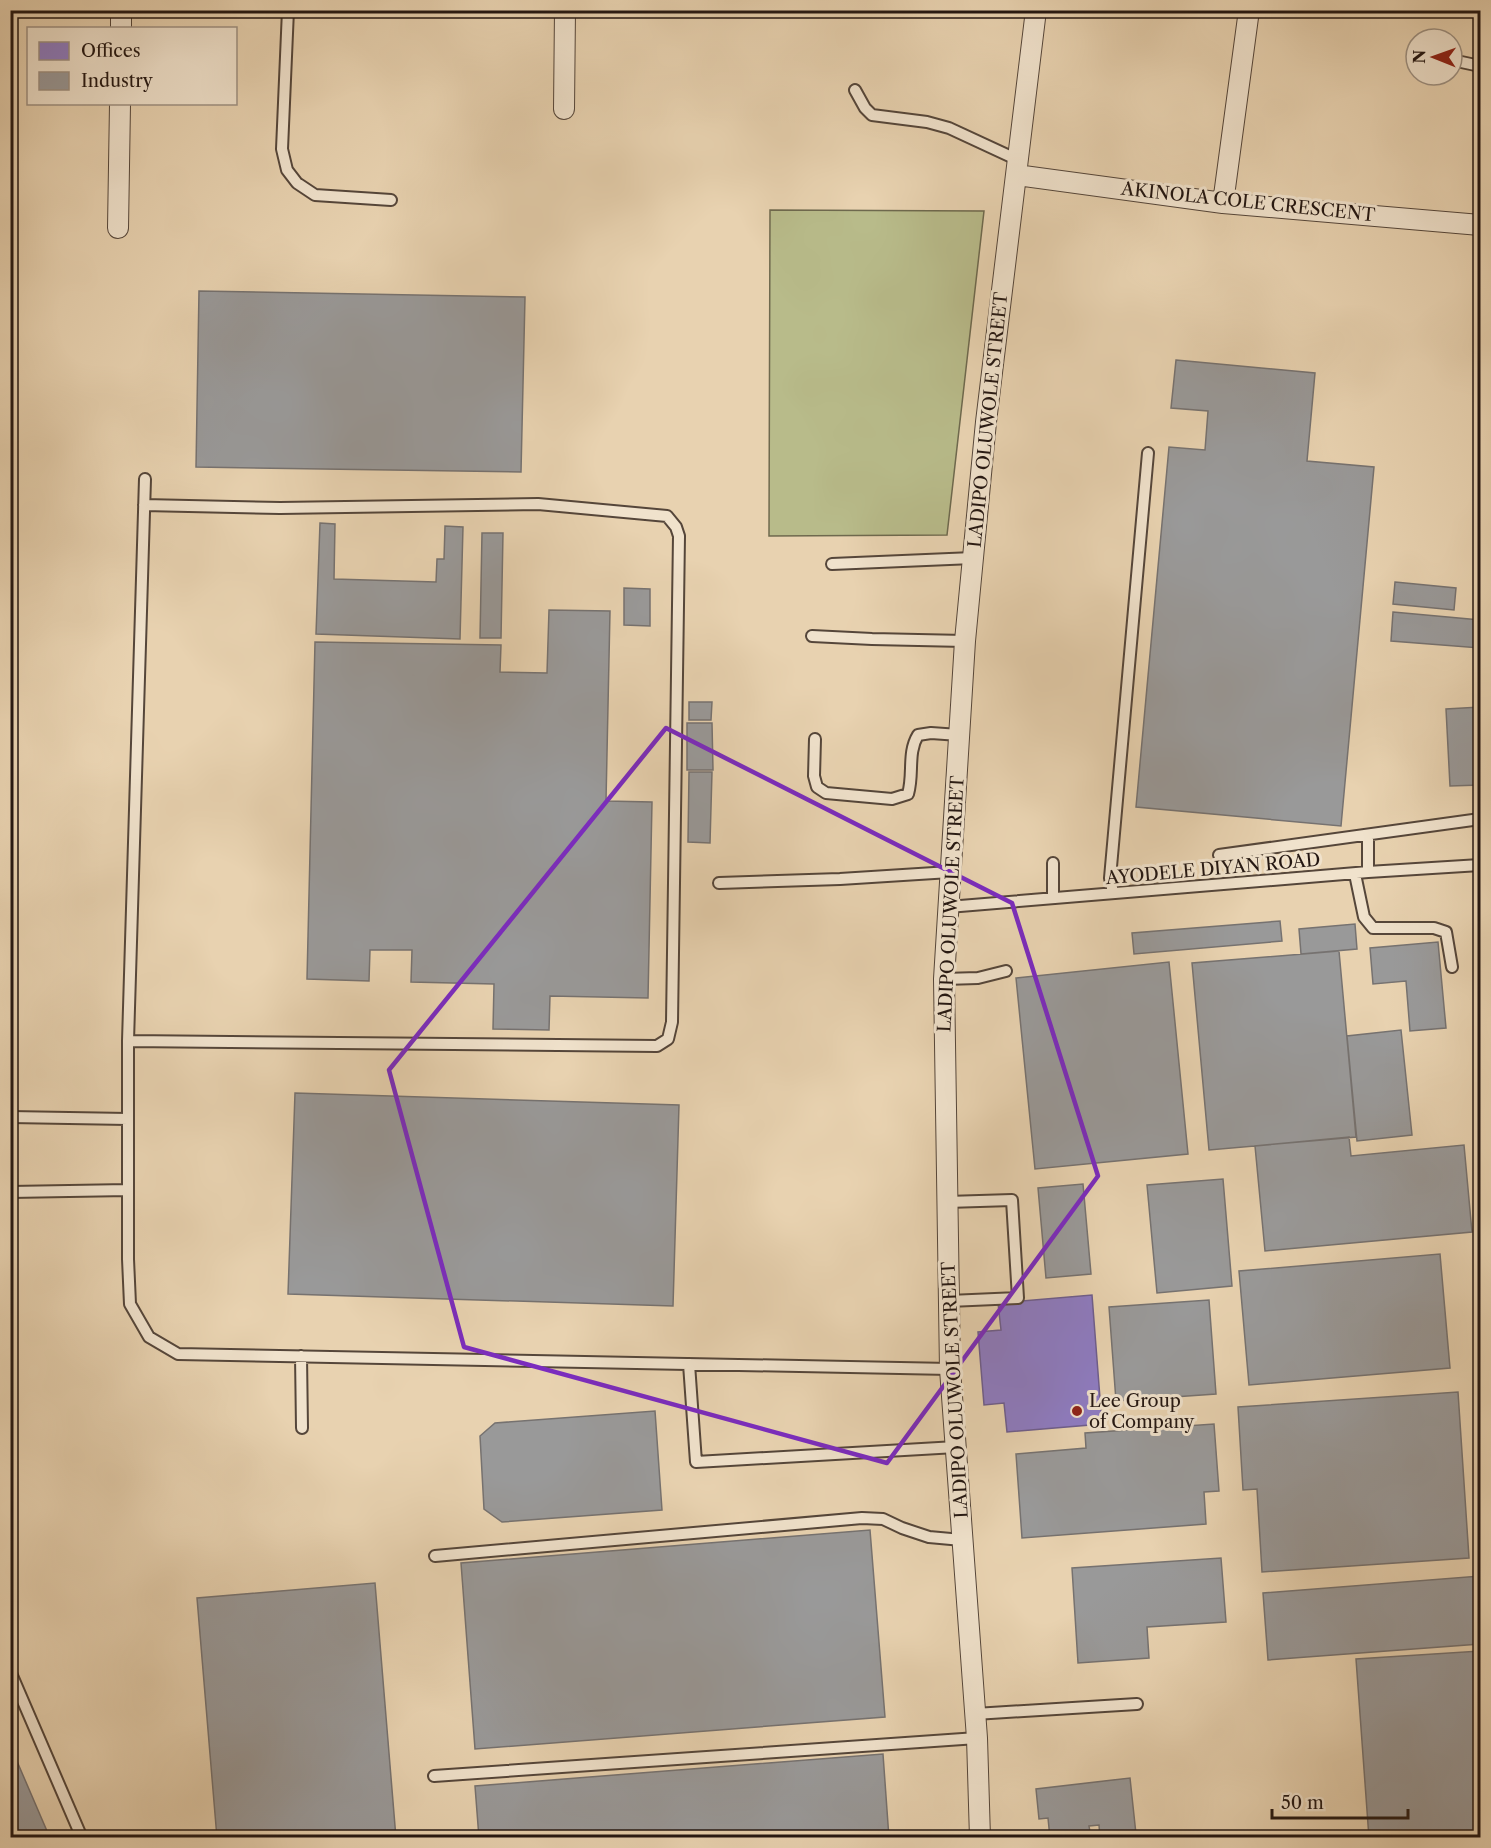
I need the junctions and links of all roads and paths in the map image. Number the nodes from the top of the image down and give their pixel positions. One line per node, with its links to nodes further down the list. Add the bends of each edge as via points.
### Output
1 (121, 10): 6 (street)
2 (288, 10): 13 (lane, via 282,149 287,170 297,183 315,195)
3 (565, 10): 11 (street)
4 (1036, 10): 12 (street, LADIPO OLUWOLE STREET)
5 (1249, 10): 14 (street)
6 (121, 27)
7 (1464, 63): 8 (lane)
8 (1480, 66)
9 (855, 90): 12 (lane, via 872,115 949,128)
10 (120, 105): 16 (street)
11 (564, 109)
12 (1017, 168): 14 (street, AKINOLA COLE CRESCENT); 20 (street, LADIPO OLUWOLE STREET)
13 (391, 200)
14 (1223, 203): 15 (street, AKINOLA COLE CRESCENT)
15 (1480, 225)
16 (118, 228)
17 (1148, 453): 35 (lane, via 1110,878)
18 (145, 479): 19 (lane)
19 (144, 505): 41 (lane); 41 (lane, via 280,508 538,504 667,516 679,536 672,1022 668,1038 657,1046)
20 (973, 558): 21 (lane); 23 (street, LADIPO OLUWOLE STREET)
21 (831, 564)
22 (812, 636): 23 (lane)
23 (965, 641): 24 (street, LADIPO OLUWOLE STREET)
24 (959, 735): 25 (lane, via 918,735 912,746 908,794 892,799 826,793 817,787); 31 (street, LADIPO OLUWOLE STREET)
25 (814, 739)
26 (1480, 819): 27 (lane)
27 (1368, 835): 28 (lane); 32 (lane)
28 (1219, 855)
29 (1053, 863): 36 (lane)
30 (1480, 865): 32 (lane, AYODELE DIYAN ROAD)
31 (950, 872): 34 (lane); 37 (street, LADIPO OLUWOLE STREET)
32 (1368, 872): 33 (lane, AYODELE DIYAN ROAD)
33 (1355, 873): 35 (lane, AYODELE DIYAN ROAD); 38 (lane, via 1364,917 1373,928 1434,928 1446,932)
34 (719, 883)
35 (1113, 893): 36 (lane, AYODELE DIYAN ROAD)
36 (1053, 898): 37 (lane, AYODELE DIYAN ROAD)
37 (948, 907): 40 (street, LADIPO OLUWOLE STREET)
38 (1452, 967)
39 (1006, 971): 40 (lane, via 978,978)
40 (944, 979): 46 (street, LADIPO OLUWOLE STREET)
41 (128, 1041): 43 (lane)
42 (10, 1117): 43 (lane)
43 (128, 1119): 44 (lane)
44 (128, 1190): 45 (lane); 48 (lane, via 130,1304 149,1337 178,1354)
45 (10, 1192)
46 (947, 1202): 47 (street, LADIPO OLUWOLE STREET); 47 (lane, via 1012,1200 1018,1298)
47 (949, 1301): 50 (street, LADIPO OLUWOLE STREET)
48 (302, 1356): 49 (lane); 51 (lane)
49 (689, 1364): 50 (lane); 52 (lane, via 696,1462)
50 (950, 1369): 52 (street, LADIPO OLUWOLE STREET)
51 (302, 1428)
52 (956, 1447): 53 (street, LADIPO OLUWOLE STREET)
53 (962, 1540): 54 (lane, via 929,1537 883,1519 862,1518); 57 (street, LADIPO OLUWOLE STREET)
54 (435, 1556)
55 (10, 1671): 60 (lane)
56 (1137, 1704): 57 (lane)
57 (975, 1714): 58 (street, LADIPO OLUWOLE STREET)
58 (976, 1738): 59 (lane); 61 (street, LADIPO OLUWOLE STREET)
59 (434, 1776)
60 (82, 1838)
61 (980, 1838)

